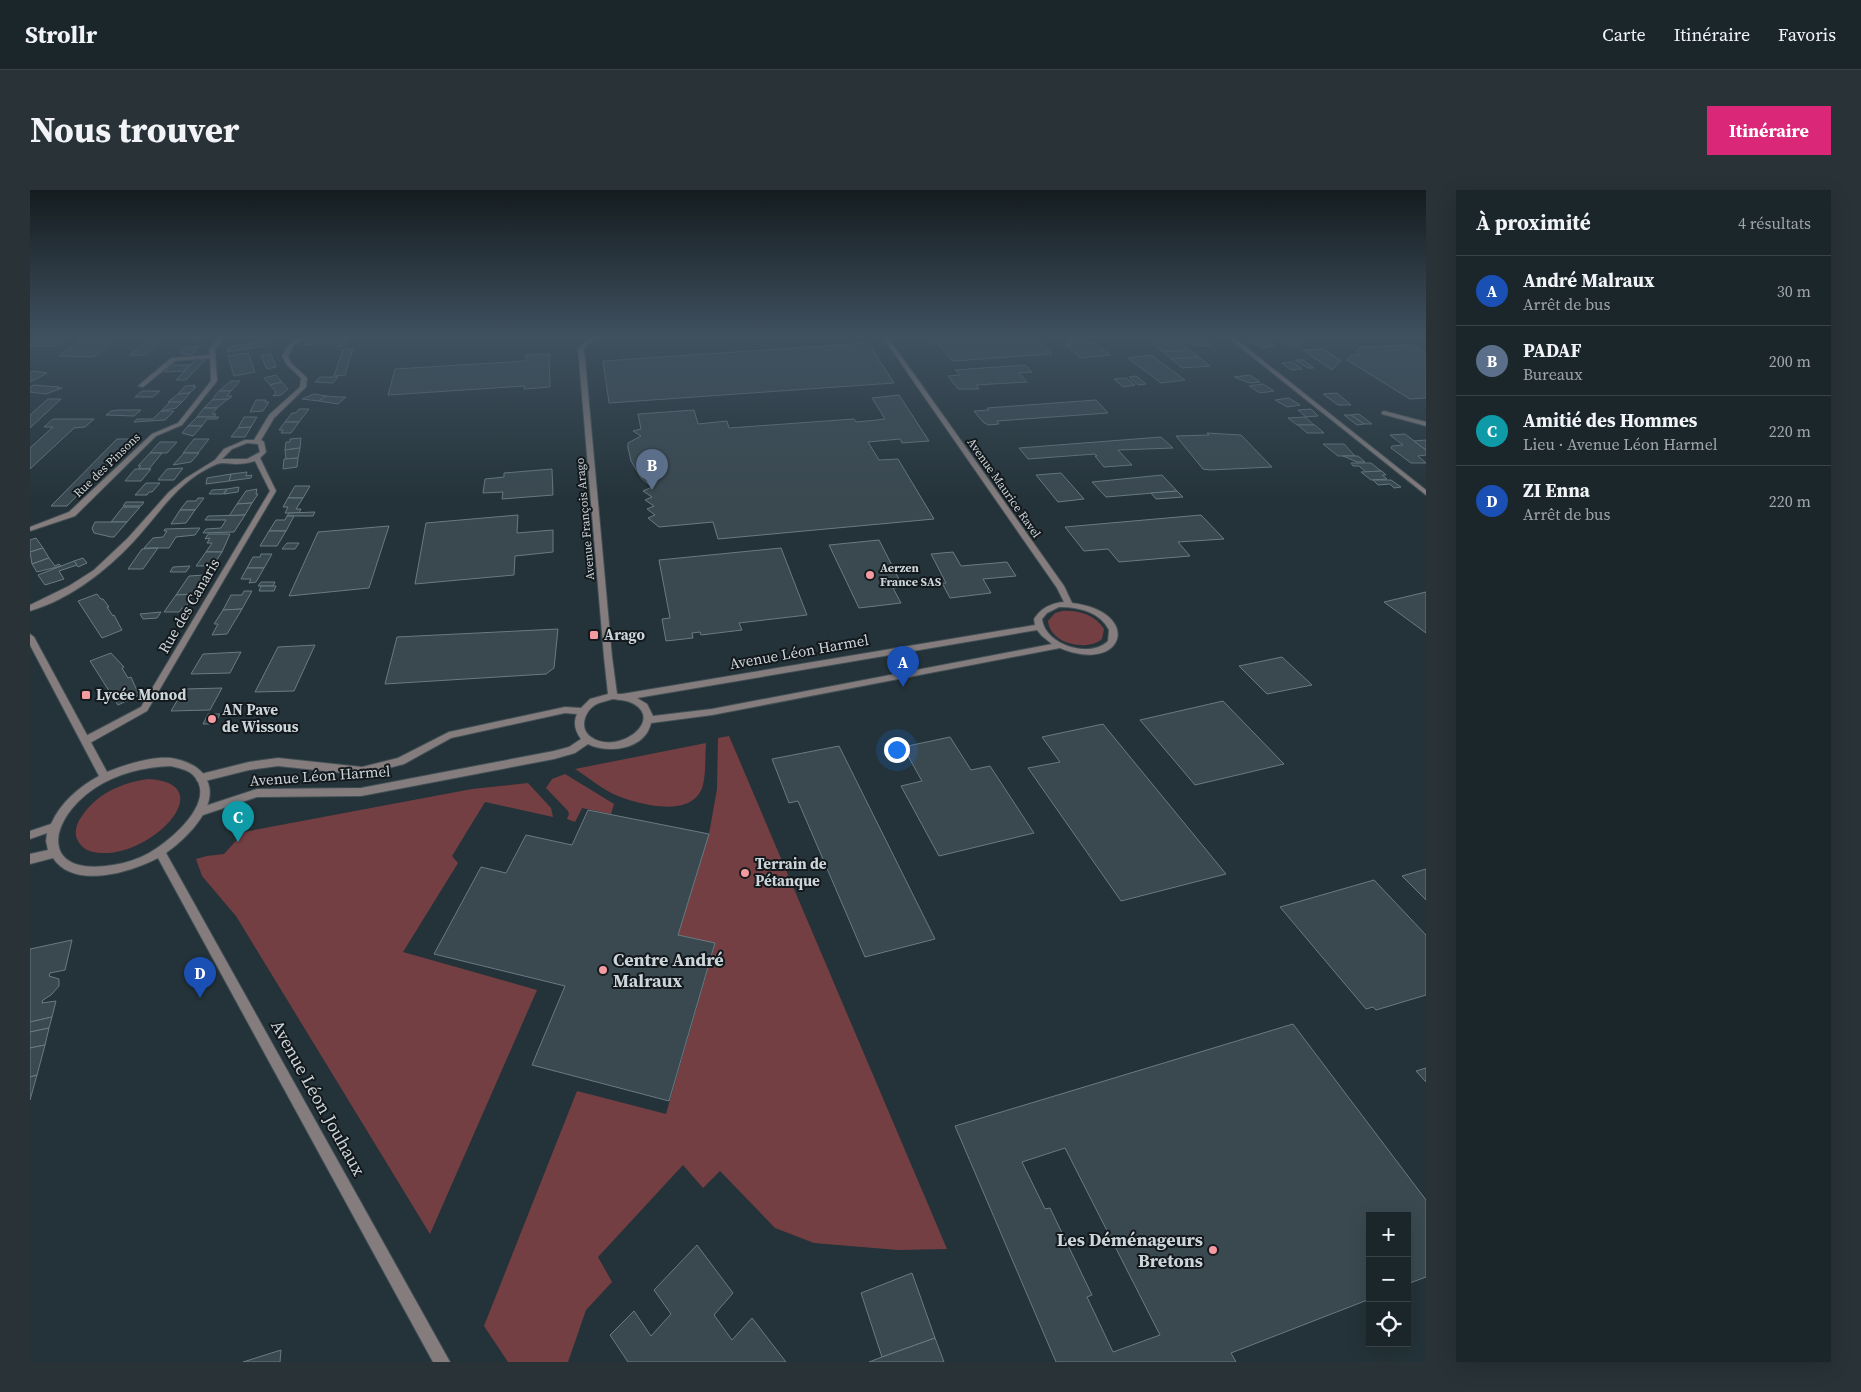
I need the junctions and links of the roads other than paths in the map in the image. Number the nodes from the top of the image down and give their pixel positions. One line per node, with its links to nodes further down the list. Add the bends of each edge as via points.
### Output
1 (206, 391): 12 (street, Rue des Pinsons, via 180,424 154,435 72,514)
2 (298, 391): 8 (street, via 276,409 263,425)
3 (585, 391): 18 (street, Avenue François Arago)
4 (922, 391): 13 (street, Avenue Maurice Ravel)
5 (1297, 391): 11 (street)
6 (1384, 413): 7 (street)
7 (1426, 424)
8 (256, 441): 9 (street, via 261,442 263,452); 10 (street, via 233,445)
9 (257, 458): 10 (street, via 239,462); 22 (street, Rue des Canaris, via 273,491 144,709)
10 (218, 461): 14 (street, via 195,473 170,494 131,540 87,580)
11 (1426, 492)
12 (30, 529)
13 (1069, 604): 15 (street, via 1048,608 1041,613); 17 (street, via 1105,618 1112,625 1114,641 1108,647 1092,652)
14 (30, 608)
15 (1038, 626): 17 (street, via 1049,640); 19 (street, Avenue Léon Harmel)
16 (30, 637): 22 (street)
17 (1059, 646): 21 (street, via 712,712)
18 (613, 696): 19 (street); 20 (street, via 591,703)
19 (624, 696): 21 (street, via 643,705)
20 (583, 711): 23 (street, via 579,728); 25 (street, Avenue Léon Harmel, via 565,710 449,735 401,761 362,771 278,762)
21 (649, 720): 23 (street, via 637,739 626,744 602,746)
22 (87, 740): 24 (street)
23 (587, 740): 26 (street, Avenue Léon Harmel, via 572,750 554,755 414,783 361,792 257,793)
24 (105, 777): 25 (street, via 136,766 172,762 188,767); 27 (street, via 83,791)
25 (201, 778): 26 (street, via 205,793)
26 (200, 812): 29 (street, via 177,840)
27 (54, 827): 28 (street); 30 (street, via 51,841)
28 (30, 835)
29 (160, 852): 30 (street, via 108,871 84,871 65,865); 32 (street, Avenue Léon Jouhaux)
30 (54, 853): 31 (street)
31 (30, 859)
32 (442, 1362)

